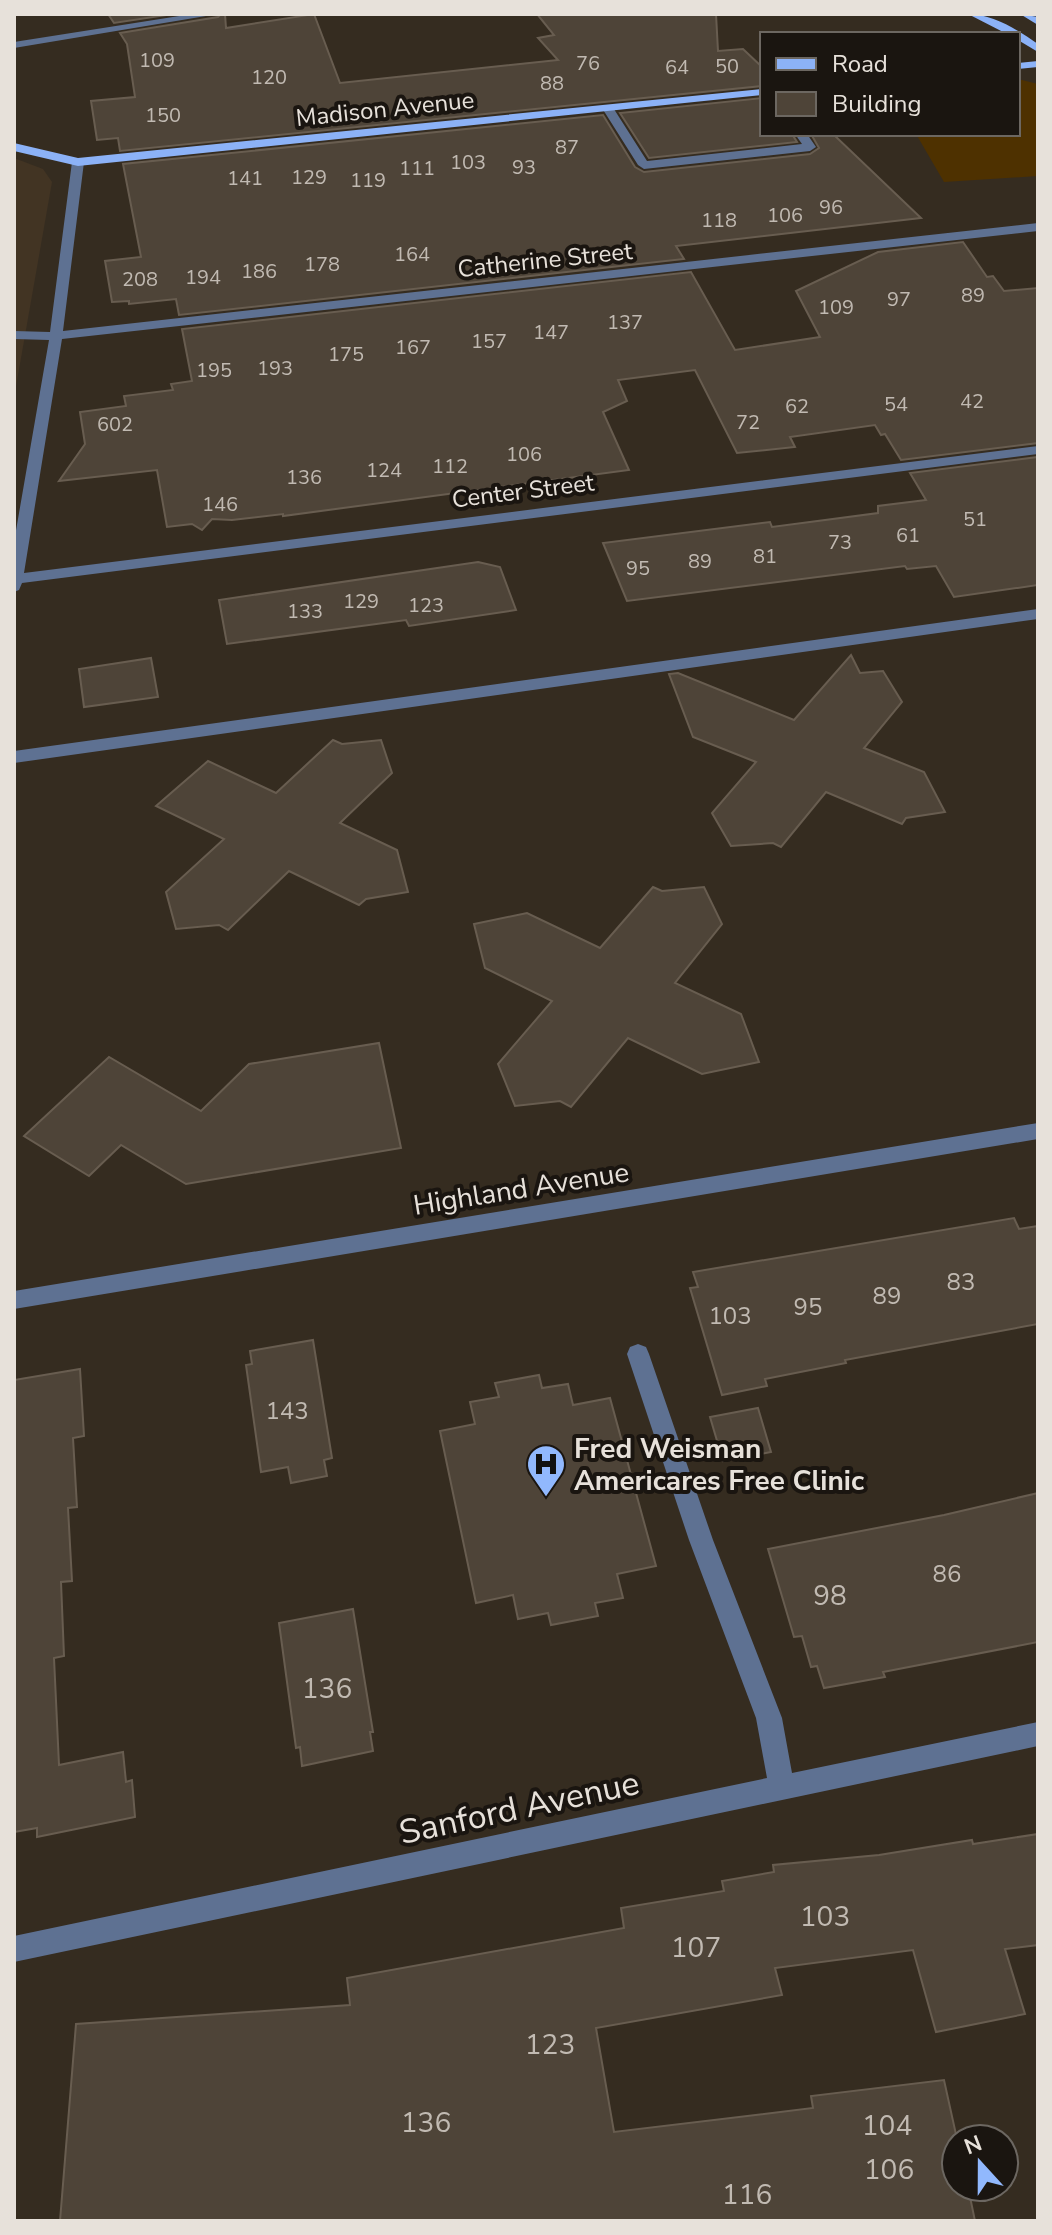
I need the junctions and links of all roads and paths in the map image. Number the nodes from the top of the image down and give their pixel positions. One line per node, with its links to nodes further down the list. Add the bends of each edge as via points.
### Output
1 (134, 14): 6 (street)
2 (213, 14): 6 (street)
3 (973, 14): 7 (main road)
4 (1025, 14): 5 (main road)
5 (1038, 22)
6 (142, 25): 9 (street)
7 (1013, 32)
8 (1020, 36): 10 (main road)
9 (14, 45)
10 (1038, 49)
11 (760, 92): 12 (main road, Madison Avenue)
12 (608, 108): 13 (street, via 644,165 810,147); 15 (main road, Madison Avenue)
13 (802, 136)
14 (14, 147): 15 (main road, Madison Avenue)
15 (78, 162): 18 (street)
16 (1038, 227): 18 (street, Catherine Street)
17 (14, 335): 18 (street, Catherine Street)
18 (56, 336): 20 (street)
19 (1038, 450): 20 (street, Center Street)
20 (14, 582)
21 (1038, 614): 22 (street)
22 (14, 757)
23 (1038, 1131): 24 (street, Highland Avenue)
24 (14, 1300)
25 (638, 1354): 27 (street, via 769,1718)
26 (1038, 1734): 27 (street, Sanford Avenue)
27 (782, 1788): 28 (street, Sanford Avenue)
28 (14, 1949)

